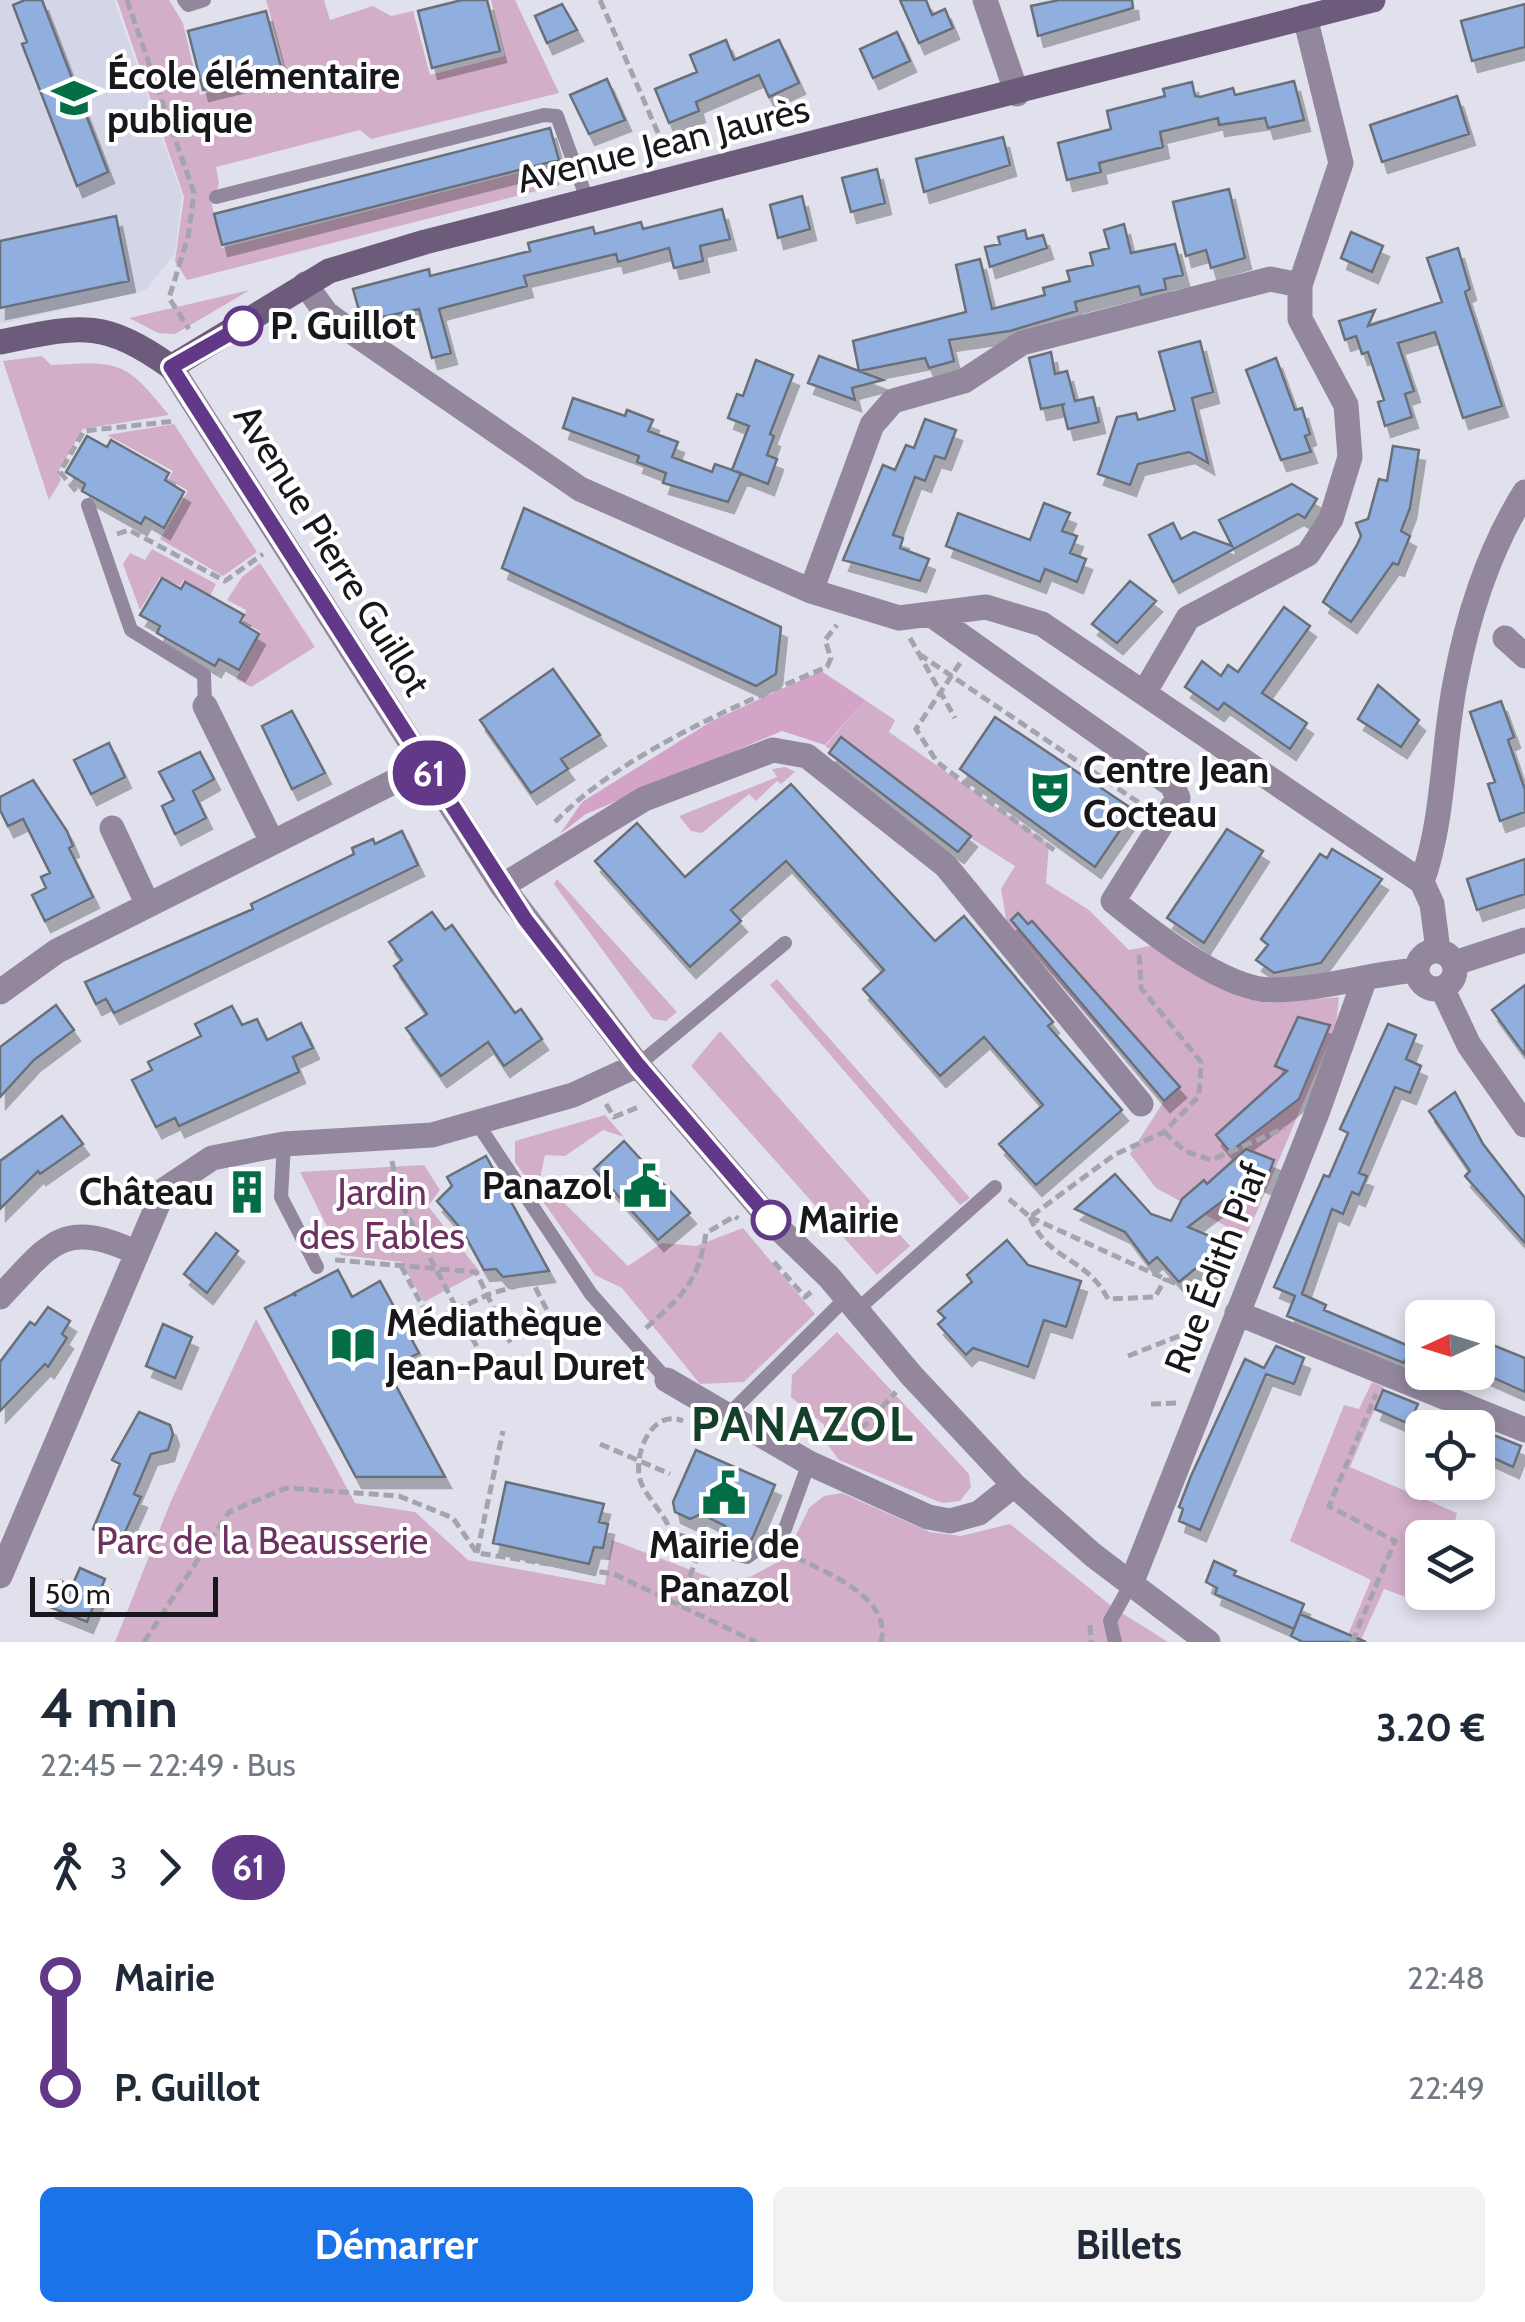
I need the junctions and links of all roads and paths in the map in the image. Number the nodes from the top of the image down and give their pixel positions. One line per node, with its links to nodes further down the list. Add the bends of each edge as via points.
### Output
1 (127, 0): 14 (path, via 194,193 168,298)
2 (184, 0): 3 (lane)
3 (204, 0)
4 (600, 0): 9 (path)
5 (985, 0): 8 (street)
6 (1373, 0): 7 (main road, Avenue Jean Jaurès)
7 (1305, 17): 8 (main road, Avenue Jean Jaurès); 13 (street, via 1341,163)
8 (1017, 94): 9 (main road, Avenue Jean Jaurès)
9 (678, 179): 11 (main road, Avenue Jean Jaurès)
10 (216, 197): 11 (lane, via 544,115 557,116)
11 (588, 202): 12 (main road, Avenue Jean Jaurès, via 415,245)
12 (306, 284): 16 (main road, Avenue Jean Jaurès); 22 (street, via 342,326 580,488)
13 (1300, 284): 22 (street, via 1270,278 1022,343 964,381 893,401 872,424); 32 (street, via 1300,319 1346,404 1350,457 1331,518 1308,554 1188,618)
14 (189, 329)
15 (0, 342): 16 (main road, via 90,328 119,334)
16 (171, 367): 35 (street, Avenue Pierre Guillot)
17 (179, 421): 19 (path, via 84,431 60,472)
18 (1525, 492): 41 (street, via 1482,576 1456,679 1436,842)
19 (88, 505): 20 (lane)
20 (100, 540): 21 (path, via 128,530 225,581); 33 (lane, via 131,630 204,675)
21 (254, 561)
22 (811, 591): 23 (street)
23 (850, 604): 25 (street); 40 (path, via 825,640 832,658 827,667 716,714 575,801 554,824)
24 (933, 616): 25 (street); 27 (street); 32 (street, via 986,607 1042,624)
25 (899, 618): 28 (path)
26 (1505, 638): 29 (street)
27 (972, 644): 30 (path); 48 (street, via 1172,785 1178,798 1113,901 1241,985 1272,990)
28 (919, 654): 30 (path); 31 (path)
29 (1525, 656)
30 (953, 674): 31 (path); 36 (path, via 1146,808)
31 (940, 692): 34 (path); 39 (path, via 916,729 936,762)
32 (1144, 693): 41 (street)
33 (206, 706): 38 (street)
34 (955, 718)
35 (424, 766): 38 (street); 42 (street, Avenue Pierre Guillot)
36 (1138, 820)
37 (112, 828): 43 (street)
38 (272, 842): 43 (street)
39 (1058, 853)
40 (553, 855): 42 (street); 53 (street, via 644,798 773,750 807,756 946,866)
41 (1422, 882): 46 (street)
42 (502, 886): 51 (street, Avenue Pierre Guillot)
43 (148, 905): 50 (street, via 57,951)
44 (1525, 940): 46 (street)
45 (785, 943): 51 (lane)
46 (1446, 957): 47 (street, via 1421,958); 49 (street, via 1455,976)
47 (1417, 970): 48 (street); 49 (street, via 1425,985)
48 (1365, 978): 54 (street, Rue Édith Piaf)
49 (1442, 988): 57 (street, via 1469,1045)
50 (0, 992)
51 (638, 1065): 52 (street); 68 (street, Avenue Pierre Guillot, via 773,1223)
52 (595, 1085): 55 (path, via 614,1117 642,1106); 56 (street)
53 (1141, 1104)
54 (1317, 1114): 58 (path, via 1212,1160 1184,1152); 74 (street, Rue Édith Piaf)
55 (652, 1115)
56 (476, 1123): 59 (street, via 432,1136); 76 (lane, via 590,1294)
57 (1525, 1125)
58 (1164, 1132)
59 (388, 1138): 60 (street); 67 (path, via 400,1201)
60 (284, 1144): 63 (street, via 212,1158 164,1190); 65 (lane, via 281,1198)
61 (996, 1187): 72 (lane)
62 (747, 1230): 76 (path, via 735,1216 706,1233 700,1270 686,1291)
63 (135, 1252): 71 (street, via 102,1237 54,1240); 98 (street)
64 (770, 1256): 68 (path, via 805,1297)
65 (314, 1263): 66 (path)
66 (401, 1266): 67 (path); 73 (path, via 431,1322)
67 (436, 1269): 70 (path, via 476,1272); 73 (path)
68 (829, 1277): 72 (street, Avenue Pierre Guillot)
69 (1166, 1278): 69 (path, via 1155,1298 1108,1298 1098,1280 1040,1241 1030,1217); 74 (path)
70 (487, 1294): 73 (path); 75 (path, via 532,1281); 77 (path)
71 (0, 1296)
72 (853, 1304): 81 (street, Avenue Pierre Guillot); 85 (lane)
73 (457, 1309): 79 (path)
74 (1238, 1313): 78 (path); 80 (street); 99 (street, Rue Édith Piaf)
75 (552, 1320)
76 (634, 1339): 82 (lane)
77 (512, 1346)
78 (1128, 1356)
79 (486, 1364)
80 (1386, 1373): 87 (street); 106 (path, via 1329,1506 1395,1541)
81 (912, 1376): 91 (path, via 871,1424 855,1434 816,1437); 93 (street, Avenue Pierre Guillot)
82 (666, 1380): 85 (street)
83 (1183, 1402): 84 (path)
84 (1151, 1404)
85 (728, 1415): 91 (street)
86 (689, 1423): 90 (path, via 674,1417 658,1421)
87 (1525, 1430)
88 (503, 1431): 96 (path)
89 (600, 1444): 90 (path)
90 (639, 1461): 92 (path); 94 (path, via 643,1486)
91 (808, 1463): 93 (street, via 950,1521 980,1513); 95 (lane, via 785,1529)
92 (670, 1474)
93 (1014, 1485): 99 (street, Avenue Pierre Guillot)
94 (676, 1539): 95 (lane, via 747,1557)
95 (767, 1542): 103 (path, via 844,1581 868,1602 880,1617)
96 (477, 1553): 100 (path, via 614,1574); 101 (path, via 452,1518 400,1496 286,1488 229,1512)
97 (691, 1572): 100 (path)
98 (0, 1576)
99 (1131, 1584): 104 (lane, via 1110,1621); 105 (street, Avenue Pierre Guillot)
100 (679, 1605): 102 (path)
101 (144, 1642)
102 (756, 1642)
103 (881, 1642)
104 (1115, 1642)
105 (1208, 1642)
106 (1352, 1642)

